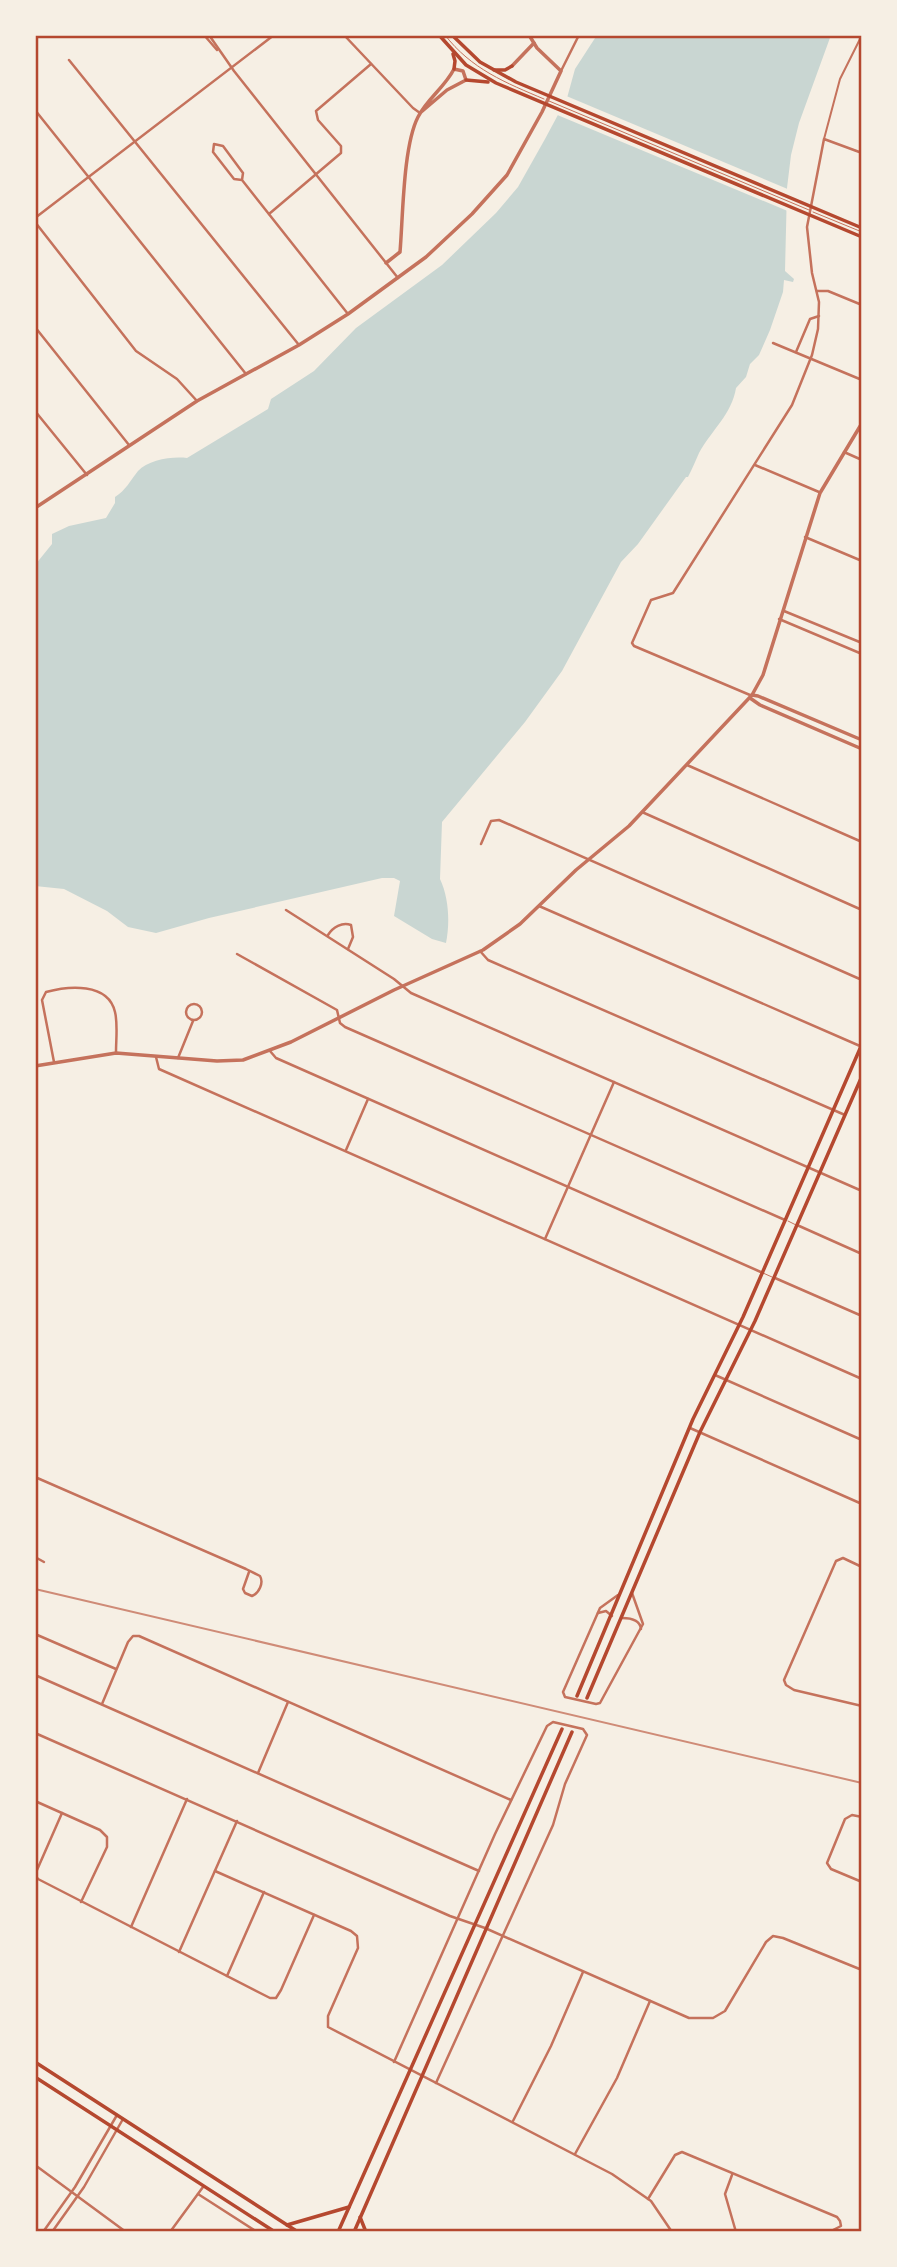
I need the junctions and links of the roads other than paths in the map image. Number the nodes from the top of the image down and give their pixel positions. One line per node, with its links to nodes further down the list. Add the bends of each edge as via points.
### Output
1 (206, 35): 15 (street)
2 (274, 35): 15 (street)
3 (344, 35): 13 (street)
4 (439, 35): 11 (main road)
5 (445, 35): 21 (lane, via 479,68)
6 (452, 35): 17 (main road)
7 (529, 35): 10 (street)
8 (579, 35): 18 (street)
9 (862, 35): 24 (street, via 840,79)
10 (534, 43): 14 (street); 18 (street)
11 (450, 49): 16 (main road); 20 (main road)
12 (69, 60): 25 (street)
13 (371, 64): 23 (street); 27 (street, via 316,111 343,150)
14 (512, 66): 17 (main road)
15 (231, 68): 25 (street); 27 (street)
16 (454, 69): 19 (street, via 463,71); 23 (street)
17 (492, 70): 21 (main road)
18 (561, 71): 34 (street, via 504,179 426,257)
19 (466, 80): 20 (main road); 23 (street)
20 (496, 83): 21 (main road)
21 (509, 84): 32 (main road); 32 (main road)
22 (35, 110): 28 (street)
23 (420, 113): 33 (street, via 410,146 400,252)
24 (824, 139): 26 (street); 35 (street, via 807,227)
25 (135, 140): 28 (street); 41 (street)
26 (862, 153)
27 (316, 174): 30 (street); 33 (street)
28 (87, 177): 31 (street); 44 (street)
29 (242, 180): 29 (street, via 243,173 222,146 214,144 213,152 234,179); 30 (street)
30 (269, 214): 37 (street)
31 (35, 220): 46 (street, via 136,351 177,379)
32 (862, 232)
33 (386, 263): 34 (street)
34 (398, 278): 37 (street)
35 (817, 291): 36 (street); 38 (street)
36 (862, 305)
37 (348, 314): 41 (street)
38 (819, 316): 42 (street, via 810,319); 43 (street)
39 (35, 327): 49 (street)
40 (773, 343): 42 (street)
41 (299, 345): 44 (street)
42 (795, 352): 43 (street)
43 (811, 359): 45 (street); 52 (street, via 792,405)
44 (246, 374): 46 (street)
45 (862, 380)
46 (197, 401): 49 (street)
47 (35, 411): 53 (street)
48 (862, 423): 50 (street)
49 (131, 446): 53 (street)
50 (844, 452): 51 (street); 54 (street)
51 (862, 460)
52 (755, 465): 54 (street); 62 (street, via 673,593 651,600 633,646)
53 (87, 475): 55 (street)
54 (820, 493): 56 (street)
55 (35, 508)
56 (805, 537): 57 (street); 58 (street)
57 (862, 561)
58 (782, 610): 59 (street); 60 (street)
59 (779, 619): 61 (street); 62 (street, via 762,675)
60 (862, 643)
61 (862, 654)
62 (750, 696): 63 (street); 64 (street, via 760,705); 65 (street)
63 (862, 740)
64 (862, 749)
65 (688, 765): 66 (street); 67 (street)
66 (642, 813): 69 (street); 72 (street)
67 (862, 842)
68 (481, 844): 69 (street, via 495,819)
69 (589, 860): 70 (street); 77 (street)
70 (539, 906): 75 (street); 81 (street)
71 (286, 910): 73 (street)
72 (862, 910)
73 (328, 936): 74 (street); 74 (street, via 336,927 351,925)
74 (348, 949): 78 (street)
75 (481, 951): 78 (street); 91 (street, via 487,959)
76 (237, 954): 79 (street, via 337,1010)
77 (862, 980)
78 (403, 986): 79 (street); 89 (street)
79 (339, 1018): 82 (street); 93 (street, via 345,1027)
80 (193, 1021): 80 (street, via 202,1014 196,1005 187,1010); 85 (street)
81 (862, 1046): 91 (main road)
82 (270, 1051): 85 (street, via 232,1062); 90 (street, via 276,1058)
83 (116, 1053): 84 (street); 86 (street); 86 (street, via 115,1013 110,1001 90,989 62,989 46,992 42,1000)
84 (156, 1057): 85 (street); 94 (street, via 158,1069)
85 (178, 1058)
86 (54, 1062): 87 (street)
87 (35, 1066)
88 (862, 1076): 92 (main road)
89 (614, 1082): 93 (street); 95 (street)
90 (368, 1099): 94 (street); 97 (street)
91 (834, 1111): 92 (street); 95 (main road)
92 (845, 1115): 96 (main road)
93 (591, 1134): 97 (street); 99 (street)
94 (345, 1152): 101 (street)
95 (809, 1168): 96 (street); 99 (main road)
96 (820, 1172): 98 (street); 100 (main road)
97 (568, 1186): 101 (street); 103 (street)
98 (862, 1191)
99 (785, 1220): 100 (lane); 103 (main road)
100 (797, 1225): 102 (street); 104 (main road)
101 (545, 1239): 106 (street)
102 (862, 1254)
103 (763, 1273): 104 (lane); 106 (main road)
104 (774, 1278): 105 (street); 107 (main road)
105 (862, 1317)
106 (739, 1325): 107 (street); 108 (main road)
107 (751, 1330): 109 (street); 110 (main road)
108 (715, 1375): 110 (street); 111 (main road)
109 (862, 1379)
110 (726, 1380): 112 (main road); 113 (street)
111 (690, 1428): 112 (street); 120 (main road)
112 (700, 1432): 115 (street); 121 (main road)
113 (862, 1440)
114 (35, 1477): 119 (street)
115 (862, 1504)
116 (35, 1557): 117 (street)
117 (44, 1562)
118 (862, 1567): 133 (street, via 843,1558 836,1561 784,1679 796,1690)
119 (249, 1572): 119 (street, via 243,1589 252,1596 262,1581)
120 (621, 1593): 122 (street, via 602,1604); 123 (main road)
121 (632, 1593): 124 (main road); 125 (street, via 643,1620)
122 (598, 1613): 123 (street, via 606,1611); 125 (street, via 563,1692 565,1697 600,1704)
123 (612, 1616): 129 (main road)
124 (622, 1618): 125 (street, via 634,1619); 130 (main road)
125 (641, 1629)
126 (35, 1634): 127 (street)
127 (116, 1669): 131 (street, via 128,1642 142,1637); 132 (street)
128 (35, 1675): 132 (street)
129 (577, 1696)
130 (587, 1698)
131 (289, 1702): 137 (street); 139 (street)
132 (102, 1704): 137 (street)
133 (862, 1706)
134 (562, 1729): 152 (main road)
135 (572, 1732): 154 (main road)
136 (35, 1733): 138 (street)
137 (258, 1773): 145 (street)
138 (187, 1799): 143 (street); 153 (street)
139 (511, 1800): 145 (street); 155 (street, via 548,1724 585,1730 555,1820)
140 (35, 1801): 141 (street)
141 (62, 1813): 146 (street); 149 (street, via 100,1830 107,1839)
142 (862, 1817): 147 (street, via 845,1819 827,1863)
143 (237, 1821): 144 (street); 151 (street)
144 (215, 1871): 148 (street); 156 (street)
145 (479, 1871): 151 (street)
146 (36, 1874): 149 (street, via 39,1881)
147 (862, 1882)
148 (264, 1892): 150 (street); 159 (street)
149 (81, 1902): 153 (street)
150 (314, 1915): 159 (street, via 277,1997); 162 (street, via 351,1931 359,1942 327,2022 331,2029)
151 (458, 1919): 152 (street); 162 (street)
152 (476, 1925): 154 (street); 163 (main road)
153 (131, 1927): 156 (street)
154 (485, 1928): 155 (street); 164 (main road)
155 (502, 1936): 158 (street); 166 (street)
156 (178, 1952): 159 (street)
157 (862, 1970): 160 (street, via 775,1936 765,1942 721,2015 691,2019)
158 (583, 1972): 160 (street); 169 (street)
159 (227, 1977)
160 (650, 2001): 172 (street, via 614,2085)
161 (35, 2062): 167 (main road)
162 (394, 2062): 163 (street)
163 (411, 2071): 164 (street); 180 (main road)
164 (421, 2075): 166 (street); 181 (main road)
165 (35, 2077): 170 (main road)
166 (436, 2083): 169 (street)
167 (117, 2115): 168 (main road); 170 (street)
168 (123, 2119): 171 (street); 182 (main road)
169 (513, 2122): 172 (street)
170 (111, 2126): 171 (main road); 176 (street)
171 (117, 2129): 175 (main road); 178 (street)
172 (575, 2154): 179 (street)
173 (35, 2165): 176 (street)
174 (732, 2174): 179 (street, via 678,2152); 194 (street, via 725,2194); 195 (street, via 837,2217 841,2223)
175 (204, 2186): 177 (street); 188 (main road)
176 (72, 2192): 178 (street); 183 (street)
177 (198, 2194): 186 (street); 187 (street)
178 (78, 2196): 184 (street); 185 (street)
179 (648, 2199): 193 (street)
180 (349, 2207): 182 (main road); 190 (main road)
181 (360, 2217): 191 (main road); 192 (main road)
182 (287, 2225): 189 (main road)
183 (43, 2232)
184 (52, 2232)
185 (126, 2232)
186 (170, 2232)
187 (257, 2232)
188 (275, 2232)
189 (298, 2232)
190 (338, 2232)
191 (354, 2232)
192 (366, 2232)
193 (672, 2232)
194 (736, 2232)
195 (830, 2232)

